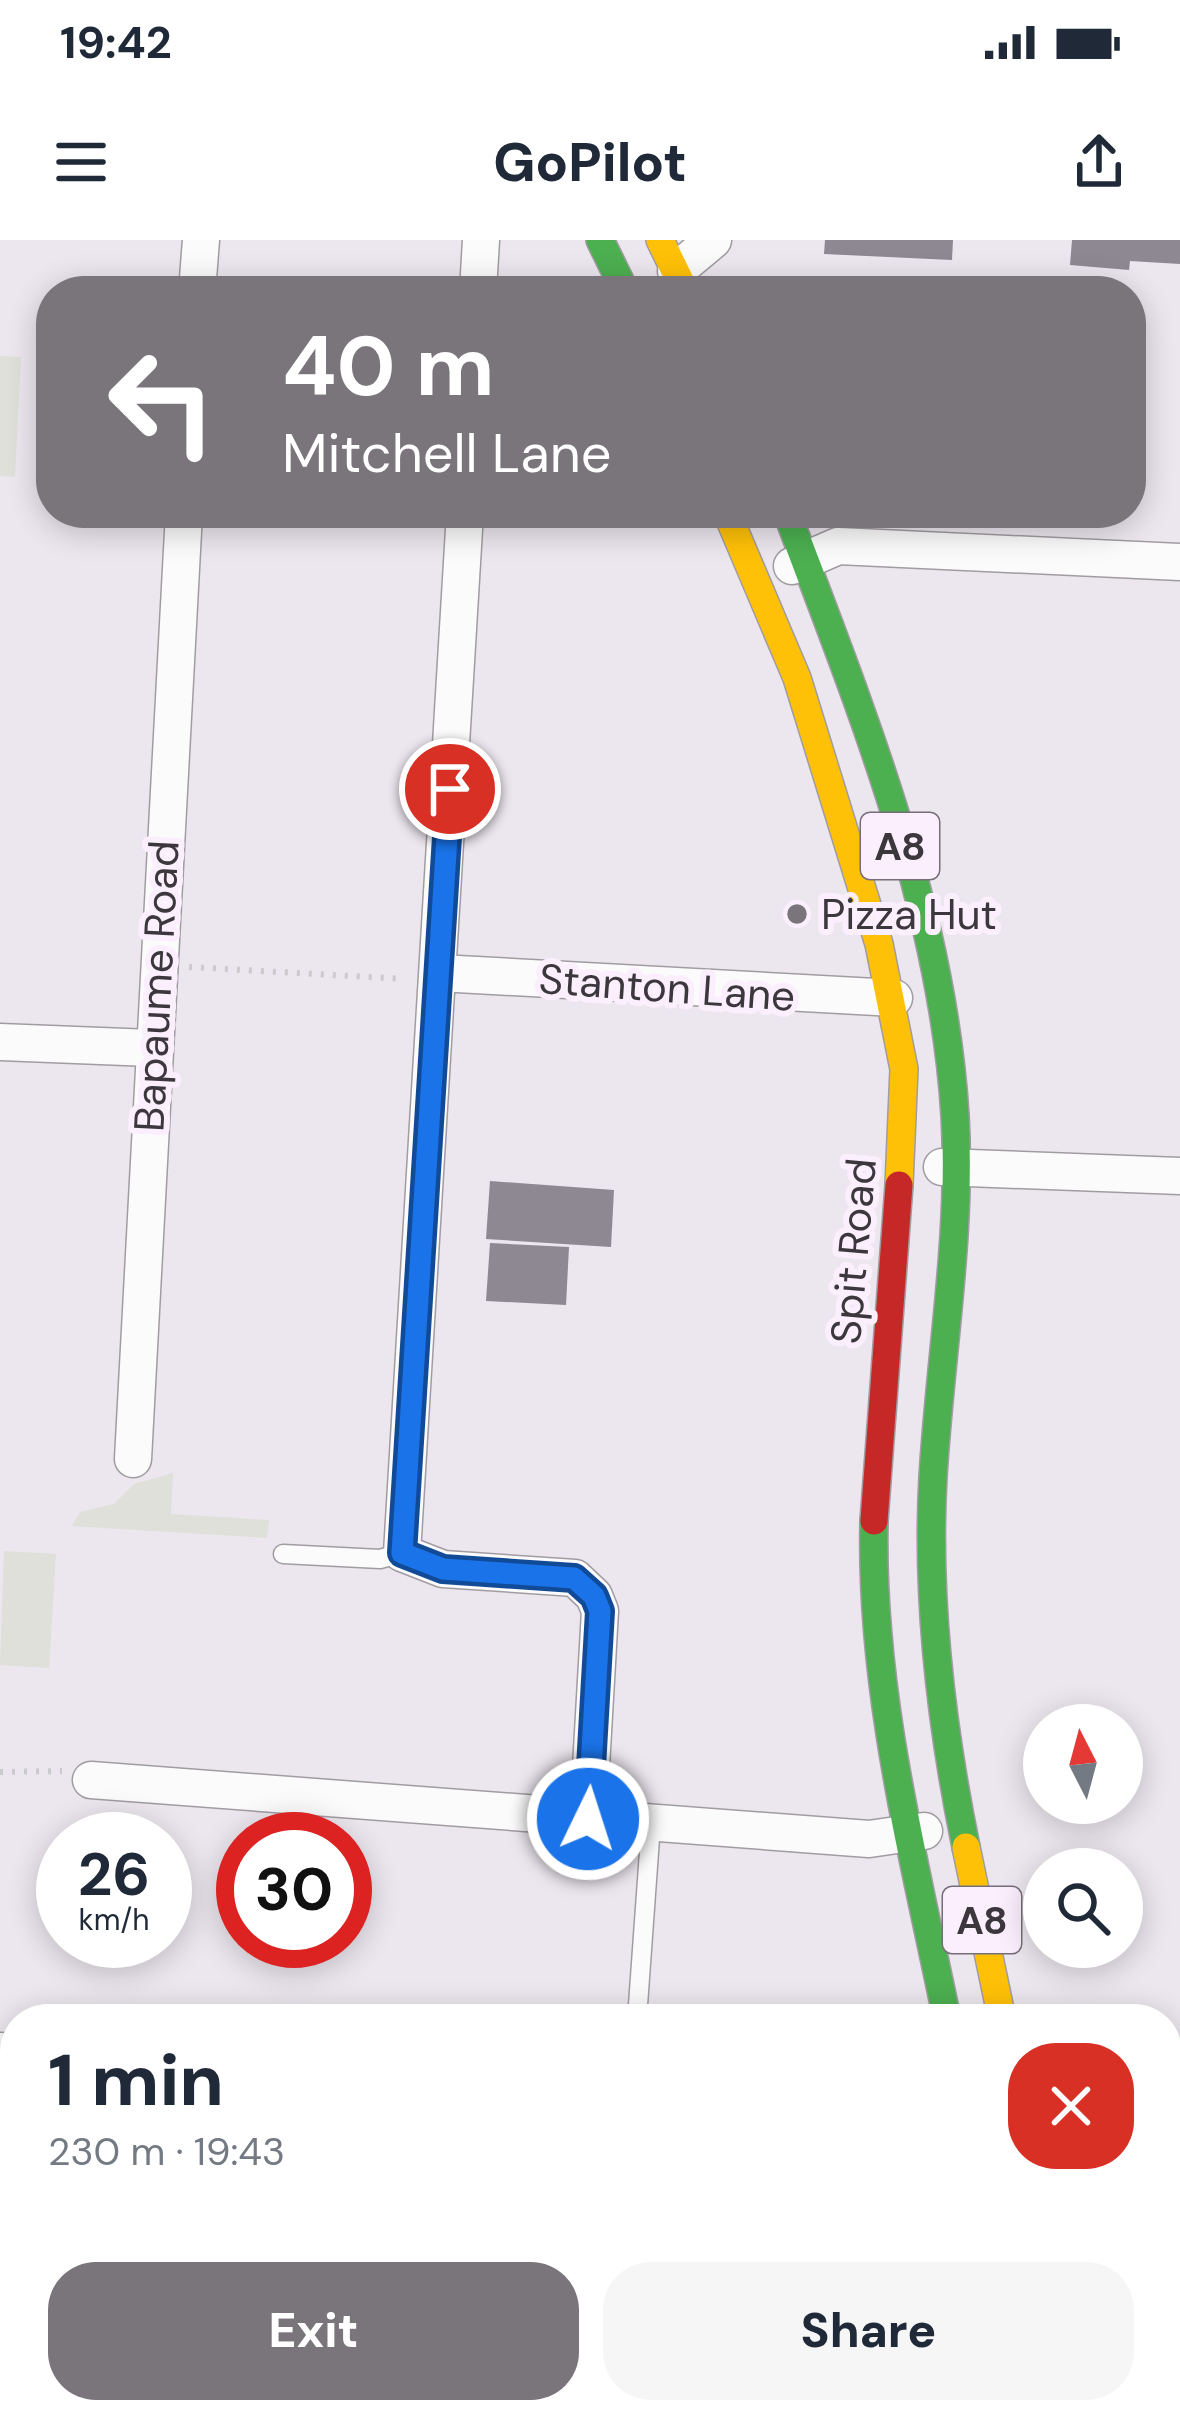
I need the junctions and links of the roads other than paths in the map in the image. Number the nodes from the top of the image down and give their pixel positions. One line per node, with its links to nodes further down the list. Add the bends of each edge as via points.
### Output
1 (200, 240): 6 (street)
2 (481, 240): 7 (street)
3 (600, 240): 8 (main road)
4 (713, 240): 5 (street)
5 (674, 268)
6 (198, 276)
7 (479, 276)
8 (618, 276)
9 (183, 528): 19 (street, Bapaume Road)
10 (464, 528): 16 (street)
11 (734, 528): 15 (main road, Spit Road / A8)
12 (793, 528): 13 (main road, A8)
13 (805, 559): 14 (street, via 838,546); 15 (street); 21 (main road, A8, via 934,965 951,1064)
14 (1180, 562)
15 (760, 582): 17 (main road, Spit Road / A8, via 832,780)
16 (439, 973): 17 (street, Stanton Lane); 25 (street)
17 (894, 998): 20 (main road, Spit Road / A8, via 907,1102)
18 (0, 1042): 19 (street)
19 (151, 1048): 23 (street, Bapaume Road)
20 (903, 1166): 21 (street); 30 (main road, Spit Road / A8, via 871,1552 881,1684)
21 (954, 1167): 22 (street); 28 (main road, A8, via 931,1538 940,1697)
22 (1180, 1176)
23 (133, 1459)
24 (283, 1553): 25 (lane)
25 (402, 1553): 27 (street, via 443,1569 574,1578 594,1596 600,1611)
26 (91, 1780): 27 (street)
27 (588, 1819): 29 (street)
28 (963, 1822): 30 (street); 33 (main road, A8)
29 (651, 1824): 30 (street); 31 (lane)
30 (908, 1835): 32 (main road, Spit Road / A8)
31 (638, 2004)
32 (944, 2004)
33 (998, 2004)

